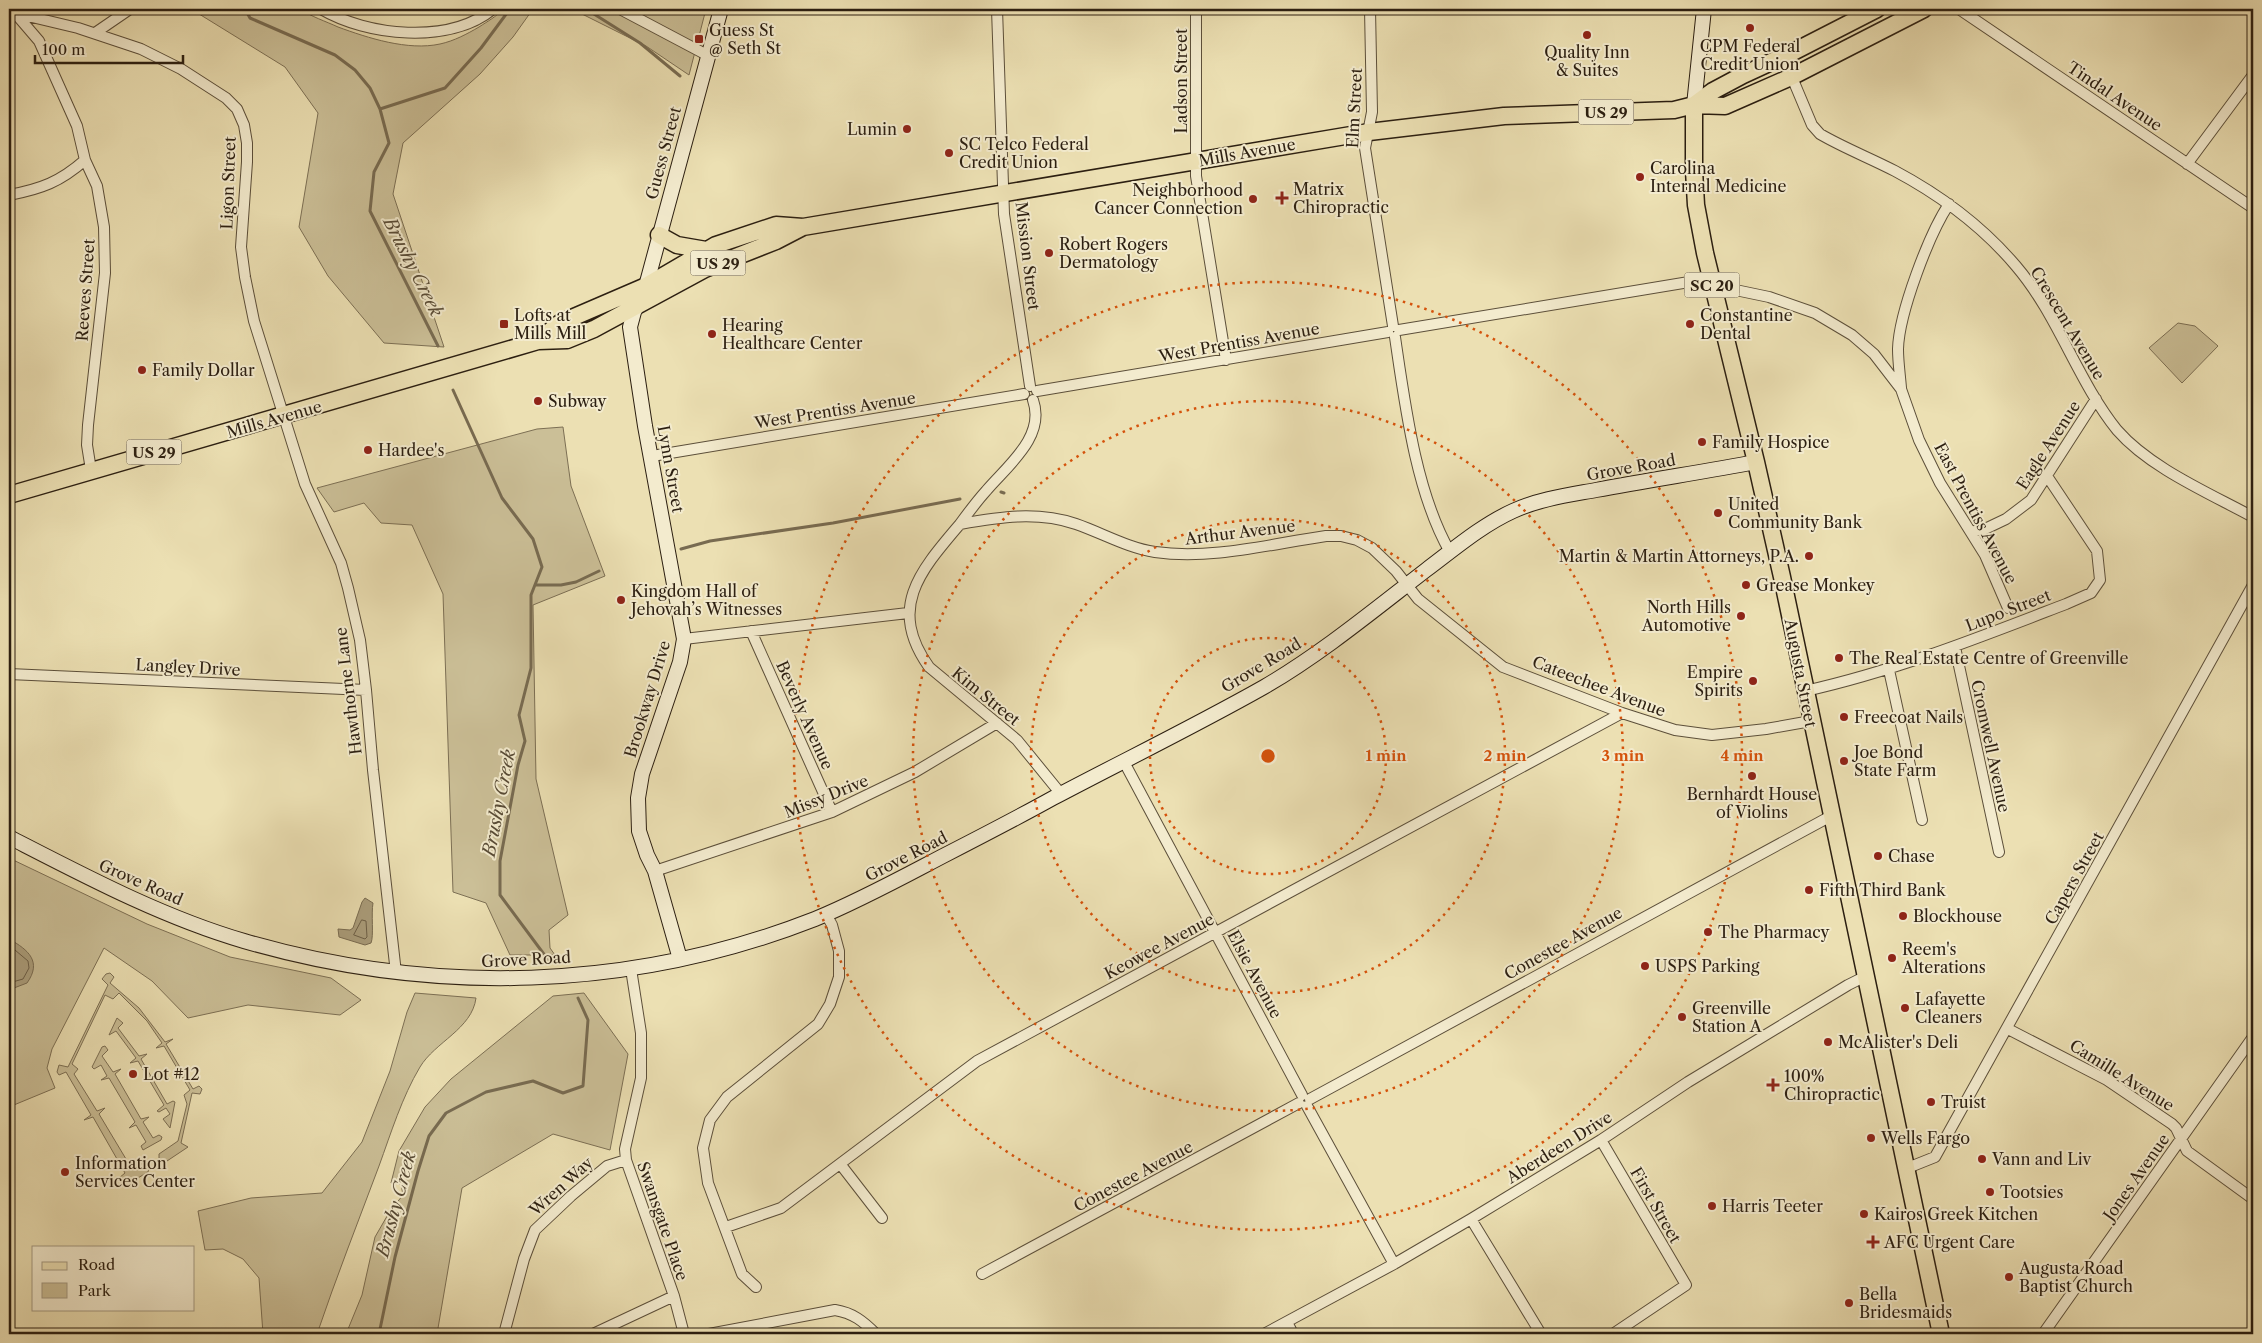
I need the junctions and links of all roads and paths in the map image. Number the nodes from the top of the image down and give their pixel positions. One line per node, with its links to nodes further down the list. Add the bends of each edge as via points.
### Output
1 (130, 9): 14 (street)
2 (321, 9): 3 (street, via 382,31 414,33 458,26)
3 (493, 9)
4 (620, 9): 15 (street)
5 (721, 9): 15 (main road, Guess Street)
6 (997, 9): 24 (street, Mission Street)
7 (1196, 9): 22 (street, Ladson Street)
8 (1370, 9): 20 (street, Elm Street, via 1372,112)
9 (1704, 9): 19 (main road, Augusta Street / SC 20)
10 (1877, 9): 16 (main road, US 29)
11 (1924, 9): 18 (main road, US 29)
12 (1959, 9): 23 (street, Tindal Avenue)
13 (12, 11): 14 (street, Ligon Street); 21 (street, Reeves Street, via 38,41 76,126)
14 (95, 33): 40 (street, Ligon Street, via 134,46 180,69 226,98 239,112 247,143 241,247 245,277 254,322)
15 (708, 55): 29 (main road, Guess Street)
16 (1783, 56): 18 (street, Crescent Avenue); 19 (main road, US 29, via 1713,91)
17 (2253, 75): 23 (street)
18 (1791, 77): 19 (main road, US 29, via 1725,106); 26 (street, Crescent Avenue, via 1812,125 1820,134 1910,179)
19 (1694, 105): 20 (main road, Mills Avenue / US 29, via 1667,111 1488,117); 31 (main road, Augusta Street / SC 20, via 1696,205)
20 (1369, 132): 22 (main road, Mills Avenue / US 29); 34 (street, Elm Street, via 1366,148)
21 (85, 160): 25 (street, via 70,174 47,186); 43 (street, Reeves Street, via 97,186 105,248 88,425 87,445)
22 (1196, 161): 24 (main road, Mills Avenue / US 29); 36 (street, Ladson Street, via 1208,259)
23 (2187, 164): 27 (street, Tindal Avenue)
24 (1005, 192): 28 (main road, Mills Avenue / US 29); 38 (street, Mission Street, via 1007,233)
25 (9, 195)
26 (1948, 204): 37 (street, via 1919,270 1904,315 1898,348); 39 (street, Crescent Avenue, via 2017,266)
27 (2253, 208)
28 (803, 227): 30 (main road, Mills Avenue / US 29, via 776,225); 33 (main road, Mills Avenue / US 29, via 705,269)
29 (659, 235): 30 (main road, via 676,245); 32 (main road, Guess Street)
30 (706, 250): 32 (main road, Mills Avenue / US 29)
31 (1712, 285): 34 (street, West Prentiss Avenue, via 1689,282); 37 (street, East Prentiss Avenue, via 1769,297 1815,312 1874,354); 42 (main road, Augusta Street / SC 20)
32 (646, 286): 33 (main road, Guess Street); 35 (main road, Mills Avenue / US 29, via 560,323)
33 (637, 306): 35 (main road, Mills Avenue / US 29, via 567,340); 41 (main road, Lynn Street, via 631,320 631,332)
34 (1394, 331): 36 (street, West Prentiss Avenue); 49 (street, Elm Street, via 1422,483)
35 (538, 341): 40 (main road, Mills Avenue / US 29)
36 (1226, 360): 38 (street, West Prentiss Avenue)
37 (1901, 389): 48 (street, East Prentiss Avenue, via 1919,440)
38 (1031, 393): 41 (street, West Prentiss Avenue); 47 (street, Mission Street, via 1035,421 1025,447)
39 (2096, 399): 44 (street, Eagle Avenue); 46 (street, Crescent Avenue, via 2118,430 2150,458)
40 (285, 416): 43 (main road, Mills Avenue / US 29); 59 (street, Hawthorne Lane, via 305,484 341,563 360,640)
41 (652, 456): 55 (main road, Lynn Street)
42 (1756, 462): 49 (main road, Grove Road, via 1542,501 1513,511); 60 (main road, Augusta Street)
43 (92, 470): 45 (main road, Mills Avenue / US 29)
44 (2047, 476): 48 (street, Eagle Avenue, via 2022,509 1997,524); 56 (street, Lupo Street, via 2097,551 2100,580 2097,588 2066,604)
45 (9, 495)
46 (2253, 517)
47 (960, 524): 50 (street, Arthur Avenue, via 1018,515 1042,516 1075,524 1131,546 1179,555 1341,536 1372,548); 53 (street, via 922,573)
48 (1971, 532): 52 (street, East Prentiss Avenue)
49 (1450, 552): 50 (main road, Grove Road)
50 (1407, 585): 61 (street, Cateechee Avenue, via 1418,599 1504,666); 64 (main road, Grove Road, via 1298,665)
51 (2253, 585): 78 (street, Capers Street)
52 (2008, 608)
53 (908, 613): 54 (street, Brookway Drive); 63 (street, Kim Street, via 913,635 929,667)
54 (751, 631): 55 (street, Brookway Drive); 66 (street, Beverly Avenue)
55 (684, 639): 71 (main road, Brookway Drive, via 680,662 642,774 638,798 639,831)
56 (1955, 647): 57 (street, Lupo Street); 70 (street, Cromwell Avenue)
57 (1889, 670): 60 (street, Lupo Street); 68 (street)
58 (9, 674): 59 (street, Langley Drive)
59 (366, 690): 76 (street, Hawthorne Lane)
60 (1805, 691): 62 (main road, Augusta Street)
61 (1622, 713): 62 (street, Cateechee Avenue, via 1675,730 1712,735); 73 (street, Keowee Avenue)
62 (1811, 721): 67 (main road, Augusta Street)
63 (997, 723): 65 (street, Kim Street, via 1036,761); 66 (street, Missy Drive, via 915,772)
64 (1124, 762): 65 (main road, Grove Road); 73 (street, Elsie Avenue)
65 (1061, 794): 72 (main road, Grove Road, via 881,889)
66 (832, 812): 71 (street, Missy Drive)
67 (1831, 816): 77 (main road, Augusta Street); 80 (street, Conestee Avenue)
68 (1922, 820)
69 (9, 837): 76 (main road, Grove Road, via 136,900 230,936 329,962)
70 (1998, 852)
71 (655, 872): 74 (main road, Brookway Drive)
72 (826, 914): 74 (main road, Grove Road, via 774,934); 89 (street, via 838,952 839,978 830,1004 818,1024 727,1097 710,1120 703,1148 708,1183)
73 (1216, 933): 80 (street, Elsie Avenue); 84 (street, Keowee Avenue, via 976,1061)
74 (680, 959): 75 (main road, Grove Road)
75 (631, 970): 76 (main road, Grove Road, via 485,979); 83 (street, Swansgate Place, via 641,1033 641,1078 627,1136)
76 (396, 973)
77 (1866, 976): 82 (street, Aberdeen Drive, via 1688,1082); 85 (main road, Augusta Street)
78 (2008, 1029): 81 (street, Camille Avenue, via 2107,1080 2172,1124); 85 (street, Capers Street, via 1935,1157)
79 (2253, 1037): 81 (street, Jones Avenue)
80 (1304, 1101): 90 (street, Elsie Avenue); 91 (street, Conestee Avenue)
81 (2180, 1139): 86 (street, Camille Avenue, via 2187,1151); 105 (street, Jones Avenue)
82 (1600, 1140): 88 (street, Aberdeen Drive); 103 (street, First Street, via 1686,1285)
83 (626, 1160): 93 (street, Swansgate Place); 95 (street, Wren Way, via 607,1166 535,1230)
84 (840, 1165): 87 (street); 89 (street, Keowee Avenue, via 781,1208)
85 (1905, 1169): 104 (main road, Augusta Street)
86 (2253, 1199)
87 (882, 1218)
88 (1471, 1219): 90 (street, Aberdeen Drive); 102 (street)
89 (726, 1227): 92 (street, via 742,1274)
90 (1394, 1264): 94 (street, Aberdeen Drive)
91 (982, 1274)
92 (756, 1287)
93 (674, 1296): 96 (street); 97 (street, Swansgate Place)
94 (1287, 1322): 100 (street, Aberdeen Drive); 101 (street)
95 (504, 1334)
96 (593, 1334)
97 (684, 1334)
98 (709, 1334): 99 (street, via 835,1310 857,1317)
99 (876, 1334)
100 (1264, 1334)
101 (1293, 1334)
102 (1541, 1334)
103 (1613, 1334)
104 (1941, 1334)
105 (2043, 1334)

